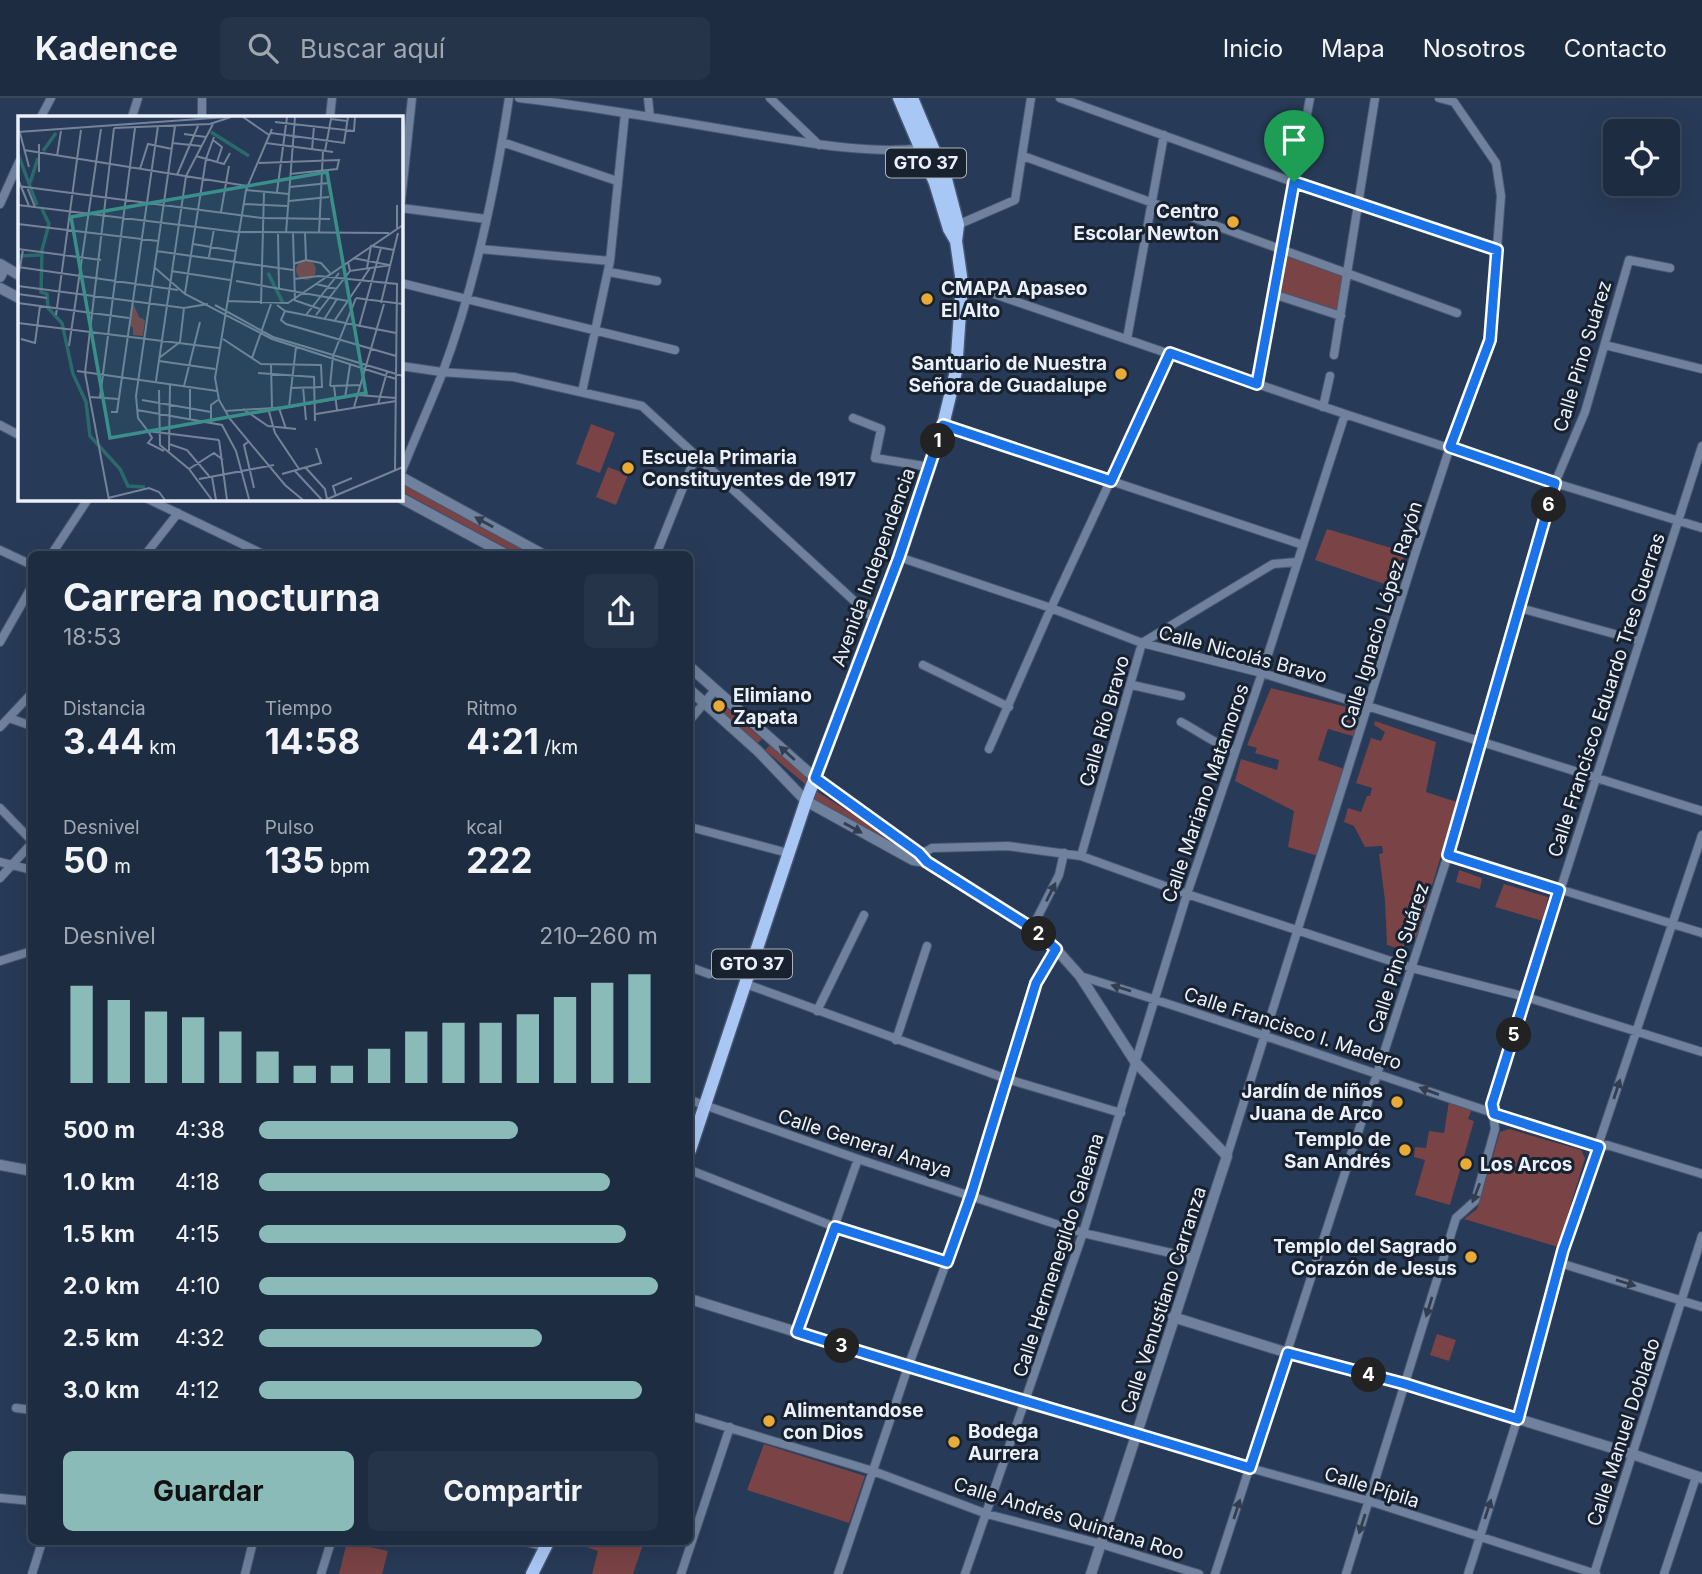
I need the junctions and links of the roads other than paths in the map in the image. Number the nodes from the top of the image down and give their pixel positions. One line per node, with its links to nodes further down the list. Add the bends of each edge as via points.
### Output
1 (51, 98): 20 (street)
2 (138, 98): 21 (street)
3 (202, 98): 22 (street)
4 (332, 98): 23 (street)
5 (412, 98): 33 (street)
6 (509, 98): 26 (street)
7 (519, 98): 18 (street)
8 (648, 98): 24 (street)
9 (770, 98): 27 (street)
10 (899, 98): 28 (main road, Avenida Independencia / GTO 37)
11 (912, 98): 28 (main road, Avenida Independencia / GTO 37)
12 (1031, 98): 29 (street)
13 (1060, 98): 25 (street)
14 (1310, 98): 32 (street)
15 (1375, 98): 36 (street)
16 (1439, 98): 17 (street, Calle Ignacio López Rayón)
17 (1453, 100): 42 (street, Calle Ignacio López Rayón, via 1496,163 1501,196)
18 (578, 101): 19 (street)
19 (625, 113): 24 (street); 31 (street)
20 (42, 116)
21 (132, 116)
22 (202, 116)
23 (330, 116)
24 (650, 117): 27 (street)
25 (1164, 135): 32 (street); 34 (street)
26 (502, 142): 31 (street); 38 (street)
27 (819, 145): 28 (street, via 902,150)
28 (926, 146): 39 (main road, Avenida Independencia / GTO 37, via 934,183)
29 (1023, 156): 34 (street); 39 (street, via 1015,200)
30 (18, 164): 35 (street)
31 (618, 181): 43 (street)
32 (1294, 182): 36 (street); 41 (street)
33 (402, 192)
34 (1152, 201): 41 (street); 60 (street)
35 (0, 204)
36 (1357, 205): 42 (street); 48 (street)
37 (402, 208): 38 (street)
38 (486, 219): 40 (street)
39 (953, 227): 52 (main road, Avenida Independencia / GTO 37)
40 (480, 249): 43 (street); 56 (street)
41 (1281, 249): 48 (street); 54 (street)
42 (1497, 250): 78 (street, Calle Ignacio López Rayón, via 1490,340)
43 (610, 261): 46 (street)
44 (3, 265): 47 (street); 49 (street)
45 (1670, 268): 61 (street, Calle Pino Suárez, via 1629,260)
46 (608, 272): 50 (street); 59 (street)
47 (18, 274)
48 (1347, 274): 57 (street); 58 (street)
49 (0, 277)
50 (657, 281)
51 (402, 283): 56 (street)
52 (962, 283): 60 (street); 75 (main road, Avenida Independencia / GTO 37, via 956,371)
53 (0, 288): 55 (street)
54 (1273, 294): 58 (street); 69 (street)
55 (18, 297)
56 (465, 299): 59 (street); 67 (street)
57 (1457, 313)
58 (1340, 316): 64 (street)
59 (596, 331): 62 (street); 70 (street)
60 (1127, 339): 63 (street)
61 (1605, 345): 66 (street); 84 (street, Calle Pino Suárez, via 1585,412)
62 (675, 350)
63 (1170, 353): 69 (street); 83 (street)
64 (1334, 355)
65 (402, 366): 67 (street)
66 (1702, 369)
67 (442, 372): 70 (street, via 514,377); 81 (street)
68 (1330, 376): 71 (street)
69 (1257, 384): 71 (street)
70 (582, 392): 79 (street, via 642,406)
71 (1323, 407): 72 (street)
72 (1345, 414): 78 (street); 91 (street, Calle Mariano Matamoros)
73 (853, 418): 80 (street, via 881,429 875,458)
74 (0, 425): 76 (street)
75 (943, 425): 80 (main road, Avenida Independencia / GTO 37); 83 (street)
76 (18, 434)
77 (1702, 446): 89 (street, Calle Francisco Eduardo Tres Guerras)
78 (1450, 447): 84 (street); 118 (street, Calle Ignacio López Rayón)
79 (695, 455): 97 (street); 105 (street)
80 (930, 467): 99 (main road, Avenida Independencia / GTO 37)
81 (402, 472)
82 (402, 476): 96 (street, one-way to 82)
83 (1111, 481): 91 (street); 103 (street)
84 (1555, 483): 89 (street); 104 (street, Calle Pino Suárez)
85 (402, 499): 95 (street)
86 (87, 500): 92 (street)
87 (150, 500): 88 (street)
88 (178, 513): 93 (street); 94 (street)
89 (1679, 522): 90 (street); 106 (street, Calle Francisco Eduardo Tres Guerras)
90 (1702, 528)
91 (1303, 545): 100 (street, Calle Mariano Matamoros)
92 (54, 551)
93 (148, 551)
94 (249, 551)
95 (500, 551)
96 (537, 551)
97 (658, 551)
98 (1, 553): 101 (street)
99 (899, 557): 103 (street, Calle Nicolás Bravo); 105 (main road, Avenida Independencia / GTO 37)
100 (1297, 562): 108 (street, Calle Río Bravo, via 1273,564); 111 (street, Calle Mariano Matamoros)
101 (28, 563)
102 (28, 593): 107 (street)
103 (1051, 608): 108 (street, Calle Nicolás Bravo); 119 (street)
104 (1520, 608): 106 (street); 126 (street, Calle Pino Suárez)
105 (874, 620): 131 (main road, Avenida Independencia / GTO 37)
106 (1640, 641): 130 (street, Calle Francisco Eduardo Tres Guerras)
107 (0, 642)
108 (1143, 643): 111 (street, Calle Nicolás Bravo); 112 (street, Calle Río Bravo)
109 (923, 665): 119 (street)
110 (693, 670): 113 (street)
111 (1262, 673): 118 (street, Calle Nicolás Bravo); 129 (street, Calle Mariano Matamoros)
112 (1132, 685): 115 (street); 142 (street, Calle Río Bravo)
113 (715, 690): 117 (street); 125 (street)
114 (693, 693): 117 (street)
115 (1181, 696)
116 (28, 698): 121 (street)
117 (703, 702): 120 (street); 128 (street)
118 (1369, 706): 126 (street, Calle Nicolás Bravo); 153 (street, Calle Ignacio López Rayón)
119 (1009, 707): 127 (street)
120 (693, 716)
121 (9, 718): 123 (street); 124 (street)
122 (1181, 722): 129 (street)
123 (28, 725)
124 (0, 727)
125 (769, 737): 128 (street); 131 (street, one-way to 125)
126 (1481, 742): 130 (street, Calle Nicolás Bravo); 141 (street, Calle Pino Suárez)
127 (989, 749)
128 (758, 751): 132 (street)
129 (1235, 751): 149 (street, Calle Mariano Matamoros)
130 (1598, 777): 134 (street, Calle Nicolás Bravo); 148 (street, Calle Francisco Eduardo Tres Guerras)
131 (815, 778): 132 (main road, GTO 37); 143 (street)
132 (806, 802): 139 (main road, GTO 37); 143 (street, one-way to 143)
133 (0, 808): 137 (street)
134 (1702, 811)
135 (693, 828): 139 (street)
136 (1702, 835): 151 (street)
137 (28, 838)
138 (28, 847): 145 (street)
139 (788, 853): 163 (main road, GTO 37)
140 (1064, 853): 142 (street); 143 (street, via 1008,846 932,848); 152 (street, one-way to 140, via 1059,875)
141 (1448, 855): 148 (street); 160 (street, Calle Pino Suárez)
142 (1081, 856): 149 (street)
143 (916, 857): 152 (street)
144 (0, 862): 145 (street)
145 (12, 867): 146 (street); 147 (street)
146 (28, 869)
147 (0, 878)
148 (1559, 890): 151 (street); 164 (street, Calle Francisco Eduardo Tres Guerras)
149 (1187, 894): 153 (street); 165 (street, Calle Mariano Matamoros)
150 (864, 915): 166 (street)
151 (1672, 925): 154 (street); 167 (street)
152 (1032, 928): 156 (street)
153 (1299, 930): 160 (street); 168 (street, Calle Ignacio López Rayón)
154 (1702, 933)
155 (927, 947): 169 (street)
156 (1056, 949): 162 (street); 173 (street, via 1036,983)
157 (28, 952): 158 (street)
158 (0, 961)
159 (693, 968): 161 (street)
160 (1412, 968): 164 (street); 172 (street, Calle Pino Suárez)
161 (709, 974)
162 (1080, 976): 165 (street, Calle Francisco I. Madero, one-way to 162); 171 (street)
163 (746, 984): 166 (street); 175 (main road, GTO 37)
164 (1526, 997): 167 (street); 177 (street, Calle Francisco Eduardo Tres Guerras, via 1492,1104)
165 (1155, 999): 168 (street, Calle Francisco I. Madero); 171 (street, Calle Mariano Matamoros)
166 (817, 1011): 169 (street)
167 (1636, 1032): 170 (street); 179 (street, one-way to 167)
168 (1264, 1034): 172 (street, Calle Francisco I. Madero); 180 (street, Calle Ignacio López Rayón)
169 (896, 1040): 173 (street)
170 (1702, 1052)
171 (1136, 1063): 176 (street, Calle Hermenegildo Galeana); 180 (street)
172 (1377, 1072): 177 (street, Calle Francisco I. Madero, one-way to 172); 198 (street, Calle Pino Suárez)
173 (1007, 1079): 176 (street); 186 (street)
174 (693, 1101): 175 (street, Calle General Anaya)
175 (705, 1106): 178 (main road, GTO 37); 181 (street, Calle General Anaya)
176 (1121, 1113): 188 (street, Calle Hermenegildo Galeana)
177 (1494, 1114): 179 (street, Calle Francisco I. Madero); 200 (street, Calle Francisco Eduardo Tres Guerras, one-way to 200, via 1495,1129 1475,1201 1456,1218)
178 (693, 1141)
179 (1599, 1147): 185 (street, Calle Francisco I. Madero, via 1607,1145); 192 (street)
180 (1227, 1156): 190 (street, Calle Venustiano Carranza)
181 (858, 1159): 186 (street, Calle General Anaya); 187 (street)
182 (0, 1165): 183 (street)
183 (28, 1170)
184 (693, 1171): 187 (street)
185 (1702, 1174)
186 (971, 1195): 188 (street, Calle General Anaya); 191 (street)
187 (835, 1227): 191 (street); 197 (street)
188 (1083, 1233): 190 (street, Calle General Anaya); 201 (street, Calle Hermenegildo Galeana)
189 (1702, 1236): 194 (street, Calle Manuel Doblado)
190 (1193, 1258): 196 (street, Calle Venustiano Carranza)
191 (947, 1262): 199 (street)
192 (1560, 1262): 194 (street, one-way to 194); 205 (street)
193 (693, 1300): 197 (street)
194 (1682, 1301): 195 (street); 208 (street, Calle Manuel Doblado)
195 (1702, 1307)
196 (1173, 1317): 198 (street); 207 (street, Calle Venustiano Carranza)
197 (797, 1332): 199 (street)
198 (1288, 1353): 200 (street); 209 (street, Calle Pino Suárez)
199 (908, 1367): 201 (street); 210 (street)
200 (1405, 1384): 205 (street); 214 (street)
201 (1025, 1403): 207 (street); 215 (street, Calle Hermenegildo Galeana)
202 (16, 1408): 203 (street)
203 (28, 1410)
204 (693, 1417): 206 (street, Calle Andrés Quintana Roo)
205 (1518, 1419): 208 (street); 216 (street, one-way to 205)
206 (730, 1427): 210 (street, Calle Andrés Quintana Roo); 217 (street)
207 (1138, 1434): 209 (street, Calle Pípila); 218 (street, Calle Venustiano Carranza)
208 (1632, 1454): 211 (street); 236 (street, Calle Manuel Doblado)
209 (1250, 1468): 214 (street, Calle Pípila); 233 (street, Calle Pino Suárez, one-way to 209)
210 (873, 1471): 215 (street, Calle Andrés Quintana Roo); 229 (street)
211 (1699, 1478): 237 (street)
212 (0, 1498): 213 (street)
213 (28, 1501)
214 (1370, 1501): 216 (street, Calle Pípila); 234 (street, one-way to 234)
215 (987, 1514): 218 (street, Calle Andrés Quintana Roo); 230 (street, Calle Hermenegildo Galeana)
216 (1479, 1536): 235 (street); 236 (street, Calle Pípila)
217 (693, 1538)
218 (1101, 1544): 231 (street, Calle Venustiano Carranza); 232 (street, Calle Andrés Quintana Roo)
219 (41, 1545): 224 (street)
220 (252, 1545): 225 (street)
221 (330, 1545): 226 (street)
222 (546, 1545): 227 (main road)
223 (691, 1545): 228 (street)
224 (32, 1574)
225 (245, 1574)
226 (321, 1574)
227 (532, 1574)
228 (681, 1574)
229 (838, 1574)
230 (965, 1574)
231 (1091, 1574)
232 (1199, 1574)
233 (1215, 1574)
234 (1346, 1574)
235 (1468, 1574)
236 (1594, 1574)
237 (1664, 1574)

